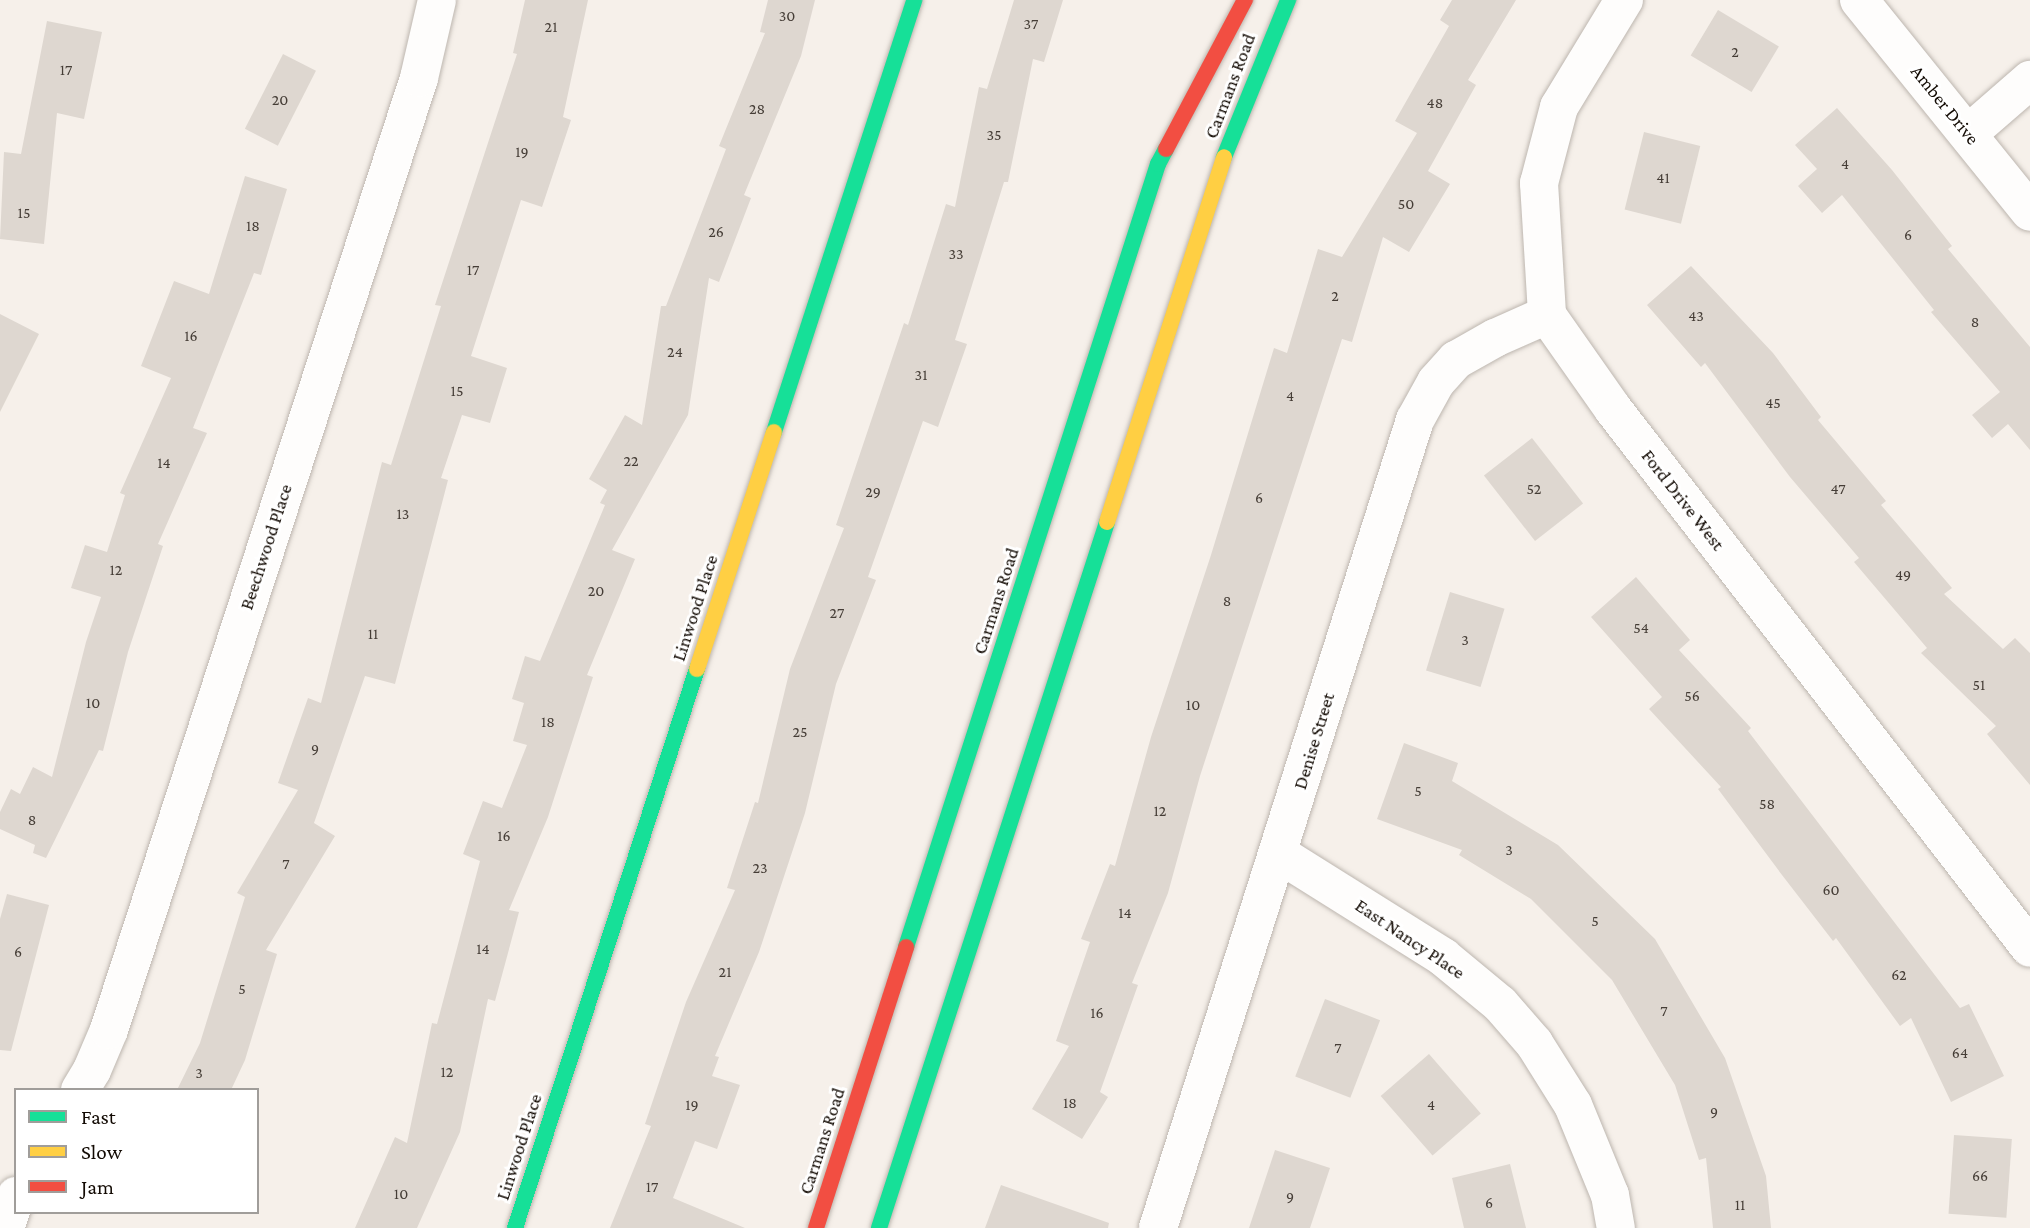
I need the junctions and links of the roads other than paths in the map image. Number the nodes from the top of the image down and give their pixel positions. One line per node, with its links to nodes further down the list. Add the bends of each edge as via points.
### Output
1 (438, 0): 13 (street, Beechwood Place, via 419,78 117,1003)
2 (914, 0): 16 (street, Linwood Place)
3 (1245, 0): 17 (street, Carmans Road, via 1158,164)
4 (1287, 0): 18 (street, Carmans Road, via 1231,136)
5 (1624, 0): 10 (street, via 1559,107 1539,183)
6 (1859, 0): 8 (street, Amber Drive)
7 (2030, 80): 8 (street)
8 (1969, 133): 9 (street, Amber Drive)
9 (2030, 212)
10 (1547, 315): 11 (street, Denise Street, via 1456,360 1436,382 1415,420); 12 (street, Ford Drive West, via 1613,409)
11 (1279, 854): 19 (street, Denise Street); 20 (street, East Nancy Place, via 1443,957 1500,1004 1534,1043 1573,1105 1610,1195)
12 (2030, 948)
13 (81, 1088)
14 (14, 1202): 15 (street)
15 (5, 1228)
16 (515, 1228)
17 (816, 1228)
18 (879, 1228)
19 (1158, 1228)
20 (1616, 1228)

